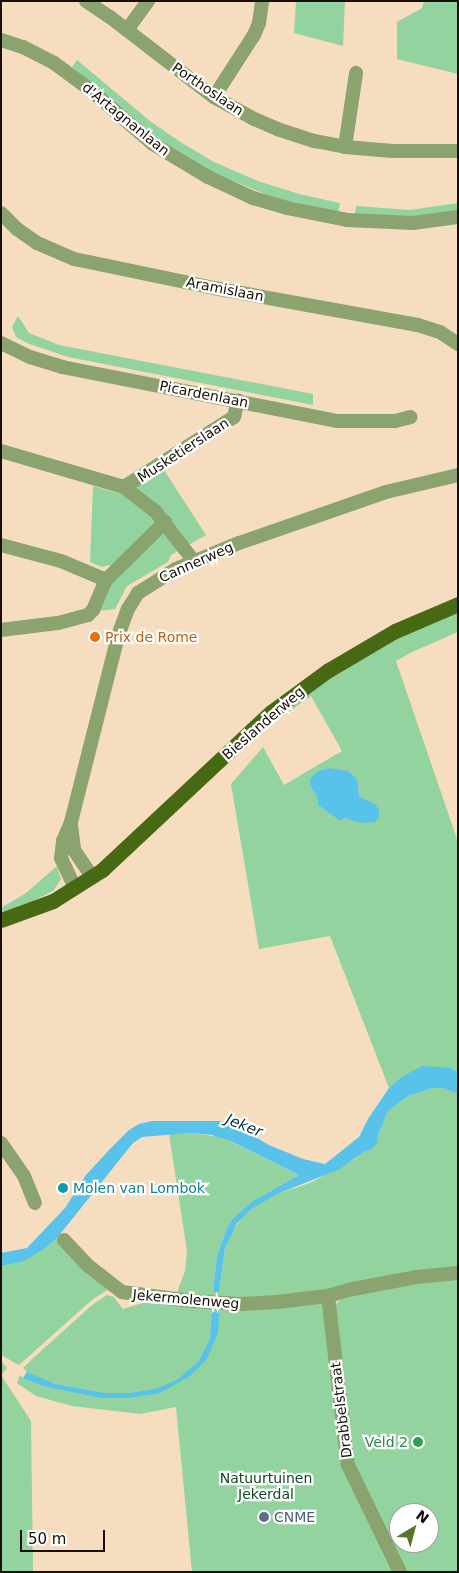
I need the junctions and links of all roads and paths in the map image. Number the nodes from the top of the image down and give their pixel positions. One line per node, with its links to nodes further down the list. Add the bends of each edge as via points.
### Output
1 (86, 1): 4 (street, Porthoslaan)
2 (148, 1): 4 (street)
3 (262, 1): 7 (street, via 254,35)
4 (127, 30): 7 (street, Porthoslaan)
5 (1, 40): 11 (street, d'Artagnanlaan, via 54,63 160,148 208,177 253,198 347,220 413,223)
6 (356, 73): 8 (street)
7 (214, 97): 8 (street, Porthoslaan, via 278,129)
8 (345, 147): 9 (street, Porthoslaan)
9 (458, 151)
10 (1, 213): 13 (street, Aramislaan, via 37,243 74,259 418,325 440,332)
11 (458, 217)
12 (1, 342): 14 (street, Picardenlaan, via 30,357 62,367)
13 (458, 344)
14 (238, 400): 15 (street, Picardenlaan, via 338,421 395,421); 18 (street, Musketierslaan, via 234,417)
15 (412, 417)
16 (1, 451): 18 (street, Musketierslaan)
17 (458, 475): 21 (street, Cannerweg, via 386,492)
18 (124, 488): 19 (street, via 143,500)
19 (164, 522): 21 (street); 22 (street)
20 (1, 545): 22 (street, via 61,561)
21 (193, 560): 25 (street, Cannerweg, via 146,586 128,609 111,661)
22 (106, 580): 24 (street, via 88,615 58,623)
23 (458, 604): 26 (main road, Bieslanderweg, via 369,645 299,691 271,712)
24 (1, 630)
25 (71, 822): 26 (street, Cannerweg, via 74,850); 27 (street, Cannerweg, via 63,841 61,858)
26 (92, 877): 27 (main road)
27 (74, 888): 28 (main road, via 32,910)
28 (1, 920)
29 (1, 1143): 30 (street, via 24,1176)
30 (35, 1203)
31 (64, 1240): 33 (street, Jekermolenweg, via 114,1288 127,1294 240,1304)
32 (458, 1273): 33 (street, Jekermolenweg, via 353,1288)
33 (328, 1296): 34 (street, Drabbelstraat, via 349,1470)
34 (400, 1572)

